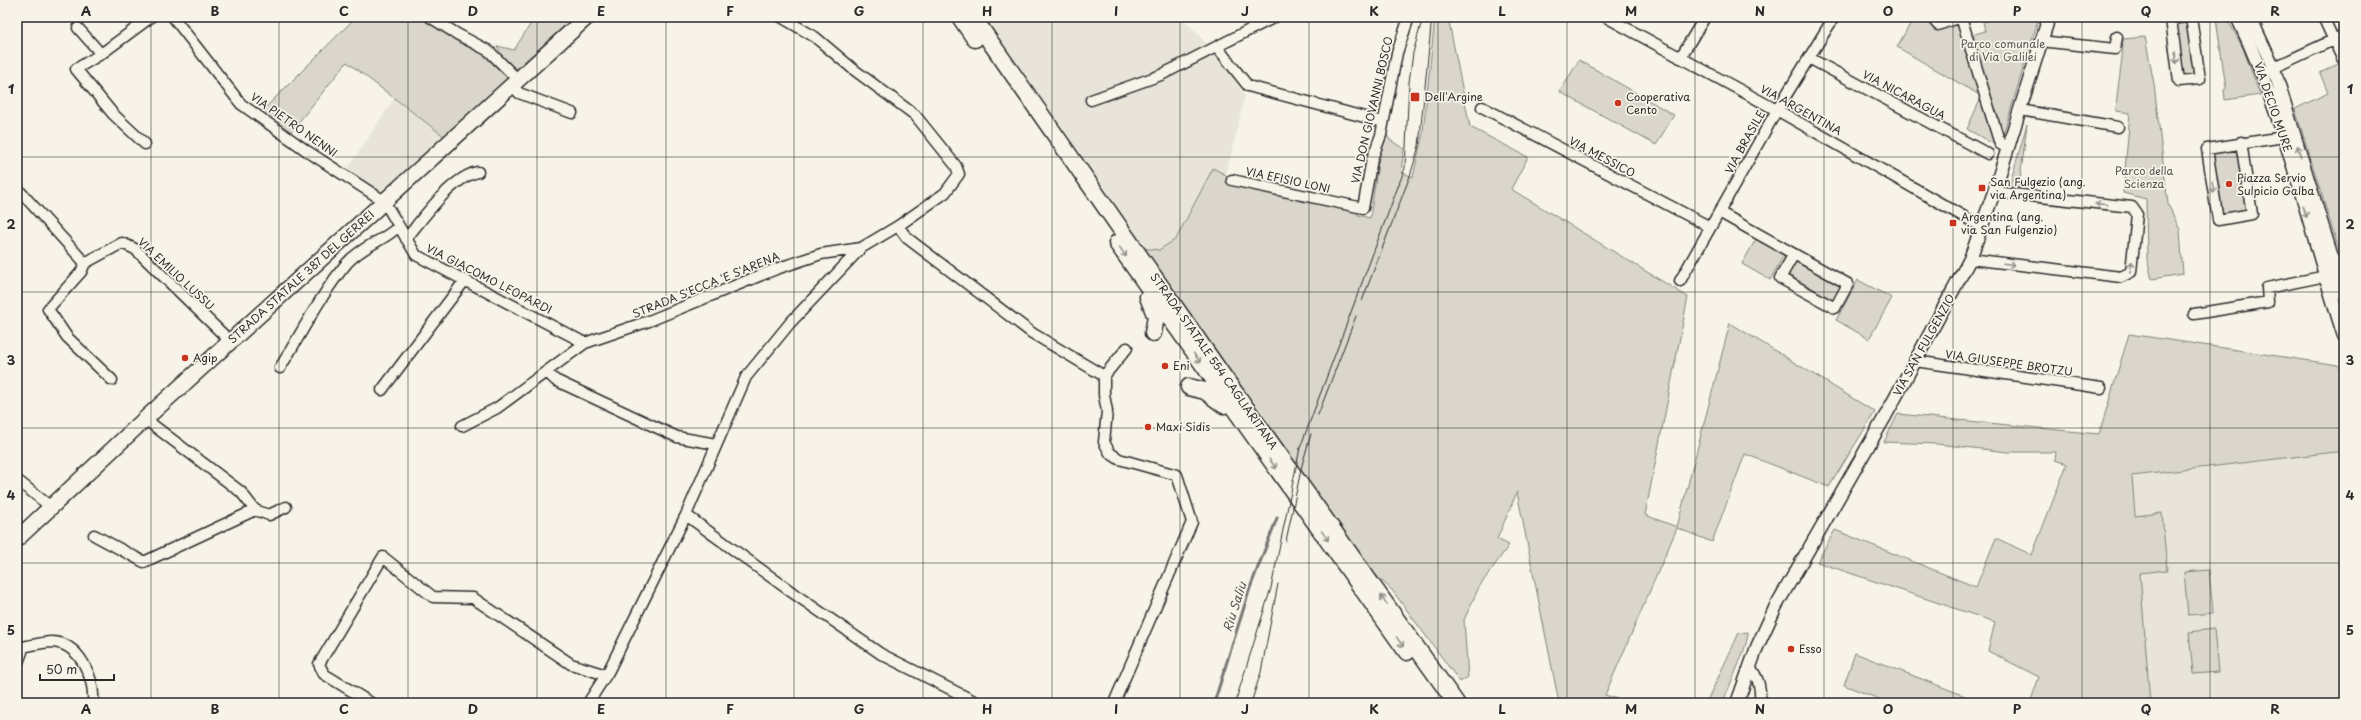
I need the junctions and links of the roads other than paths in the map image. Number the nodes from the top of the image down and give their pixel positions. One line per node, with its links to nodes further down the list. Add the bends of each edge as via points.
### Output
1 (151, 17): 27 (street)
2 (173, 17): 49 (street, VIA PIETRO NENNI, via 241,104)
3 (430, 17): 32 (street, via 489,51)
4 (587, 17): 32 (main road, STRADA STATALE 387 DEL GERREI)
5 (781, 17): 53 (street, STRADA S'ECCA 'E S'ARENA, via 815,37 915,116 956,166 959,174 945,193)
6 (960, 17): 63 (highway, STRADA STATALE 554 CAGLIARITANA, one-way to 63)
7 (973, 17): 85 (highway, STRADA STATALE 554 CAGLIARITANA)
8 (1275, 17): 26 (street)
9 (1408, 17): 38 (street, VIA DON GIOVANNI BOSCO, via 1397,54)
10 (1606, 17): 28 (street, VIA ARGENTINA)
11 (1705, 17): 28 (street)
12 (1834, 17): 29 (street, VIA BRASILE)
13 (1931, 17): 14 (street, via 1938,25)
14 (1961, 17): 43 (street, via 2000,144)
15 (2048, 17): 24 (street, VIA SAN FULGENZIO)
16 (2184, 17): 17 (street, one-way to 17, via 2171,19 2179,81 2200,78)
17 (2192, 17)
18 (2237, 17): 31 (street, VIA DECIO MURE)
19 (2250, 17): 31 (street, VIA DECIO MURE)
20 (2323, 17): 25 (street)
21 (78, 28): 27 (street)
22 (2344, 35): 25 (street)
23 (2117, 37): 24 (street, via 2115,49)
24 (2040, 41): 36 (street, VIA SAN FULGENZIO)
25 (2333, 41): 30 (street); 31 (street)
26 (1217, 47): 33 (street, via 1160,75); 38 (street, via 1248,86)
27 (101, 54): 42 (street, via 76,69 113,114)
28 (1680, 58): 35 (street, VIA ARGENTINA)
29 (1809, 58): 35 (street, VIA BRASILE); 44 (street, VIA NICARAGUA)
30 (2342, 58)
31 (2268, 71): 40 (street, VIA DECIO MURE)
32 (515, 82): 37 (street, via 519,92); 49 (main road, STRADA STATALE 387 DEL GERREI)
33 (1091, 100)
34 (1482, 106): 54 (street, VIA MESSICO)
35 (1777, 110): 51 (street, VIA BRASILE); 55 (street, VIA ARGENTINA)
36 (2020, 110): 39 (street); 43 (street, VIA SAN FULGENZIO)
37 (572, 113)
38 (1383, 122): 50 (street, VIA DON GIOVANNI BOSCO, via 1372,159)
39 (2118, 127)
40 (2289, 136): 41 (street); 61 (street, VIA DECIO MURE, one-way to 40); 62 (street, VIA DECIO MURE, one-way to 62)
41 (2242, 142): 41 (street, one-way to 41, via 2207,149 2218,220 2252,214)
42 (145, 144)
43 (2008, 148): 48 (street, VIA SAN FULGENZIO)
44 (1988, 154)
45 (478, 172): 56 (street, via 470,174 456,184)
46 (1232, 180): 50 (street, VIA EFISIO LONI)
47 (17, 188): 60 (street)
48 (1994, 192): 55 (street, VIA SAN FULGENZIO); 59 (street, one-way to 48, via 2121,277 2128,276 2131,272 2137,214 2132,208)
49 (384, 201): 52 (street, VIA GIACOMO LEOPARDI); 70 (main road, STRADA STATALE 387 DEL GERREI)
50 (1363, 208)
51 (1719, 212): 54 (street, VIA BRASILE); 58 (street)
52 (399, 226): 56 (street, VIA GIACOMO LEOPARDI); 74 (street, via 348,262)
53 (898, 226): 57 (street, STRADA S'ECCA 'E S'ARENA); 76 (street, via 907,238 1032,333)
54 (1710, 227): 65 (street, VIA BRASILE)
55 (1982, 227): 59 (street, VIA SAN FULGENZIO)
56 (406, 239): 64 (street, VIA GIACOMO LEOPARDI, via 416,254)
57 (861, 248): 71 (street, STRADA S'ECCA 'E S'ARENA, via 821,254 776,269 649,321); 84 (street, via 790,323 746,377)
58 (1794, 254): 58 (street, via 1780,278 1834,308 1848,284)
59 (1970, 259): 73 (street, VIA SAN FULGENZIO)
60 (85, 263): 70 (street, VIA EMILIO LUSSU, via 122,243 128,246); 77 (street, via 81,272 48,309 67,337)
61 (2337, 274): 62 (street); 66 (street, VIA DECIO MURE)
62 (2324, 276): 67 (street, via 2267,288 2268,302); 69 (street, VIA DECIO MURE)
63 (1142, 279): 68 (highway, via 1156,317); 81 (highway, STRADA STATALE 554 CAGLIARITANA, one-way to 81)
64 (465, 280): 71 (street, VIA GIACOMO LEOPARDI); 80 (street)
65 (1680, 281)
66 (2344, 296)
67 (2194, 314)
68 (1153, 333)
69 (2344, 336)
70 (230, 341): 82 (main road, STRADA STATALE 387 DEL GERREI)
71 (586, 343): 75 (street, STRADA S'ECCA 'E S'ARENA)
72 (1127, 348): 76 (street)
73 (1915, 361): 79 (street, VIA GIUSEPPE BROTZU); 97 (street, VIA SAN FULGENZIO, via 1788,585 1755,654)
74 (280, 368)
75 (547, 372): 83 (street, STRADA S'ECCA 'E S'ARENA, via 497,408); 84 (street, via 555,380 677,437)
76 (1104, 376): 103 (street, via 1107,411 1104,442 1110,453 1120,459 1177,476 1192,522)
77 (112, 380)
78 (1189, 387): 81 (highway, via 1205,391)
79 (2101, 388)
80 (382, 390)
81 (1237, 415): 85 (highway, STRADA STATALE 554 CAGLIARITANA, one-way to 85)
82 (145, 418): 88 (main road, STRADA STATALE 387 DEL GERREI); 90 (street, via 241,492)
83 (462, 426)
84 (716, 444): 91 (street)
85 (1288, 475): 87 (highway, STRADA STATALE 554 CAGLIARITANA)
86 (17, 480): 88 (street)
87 (1305, 499): 96 (highway, STRADA STATALE 554 CAGLIARITANA, one-way to 87); 104 (highway, STRADA STATALE 554 CAGLIARITANA, one-way to 104)
88 (50, 507): 93 (main road, STRADA STATALE 387 DEL GERREI)
89 (286, 507): 90 (street, via 269,515)
90 (255, 510): 92 (street, via 144,562)
91 (686, 515): 98 (street); 102 (street, via 881,654)
92 (94, 535)
93 (17, 539)
94 (18, 647): 95 (street, via 22,652); 99 (street, via 53,642 75,651 87,668 94,691)
95 (17, 665)
96 (1430, 666): 105 (highway, STRADA STATALE 554 CAGLIARITANA); 106 (highway, via 1443,667)
97 (1750, 671): 107 (street, VIA SAN FULGENZIO); 108 (street, via 1757,677 1761,688)
98 (606, 675): 100 (street, via 571,664 473,598 433,597 383,557 319,664 324,674); 101 (street)
99 (93, 703)
100 (371, 703)
101 (588, 703)
102 (978, 703)
103 (1114, 703)
104 (1443, 703)
105 (1456, 703)
106 (1468, 703)
107 (1737, 703)
108 (1760, 703)

